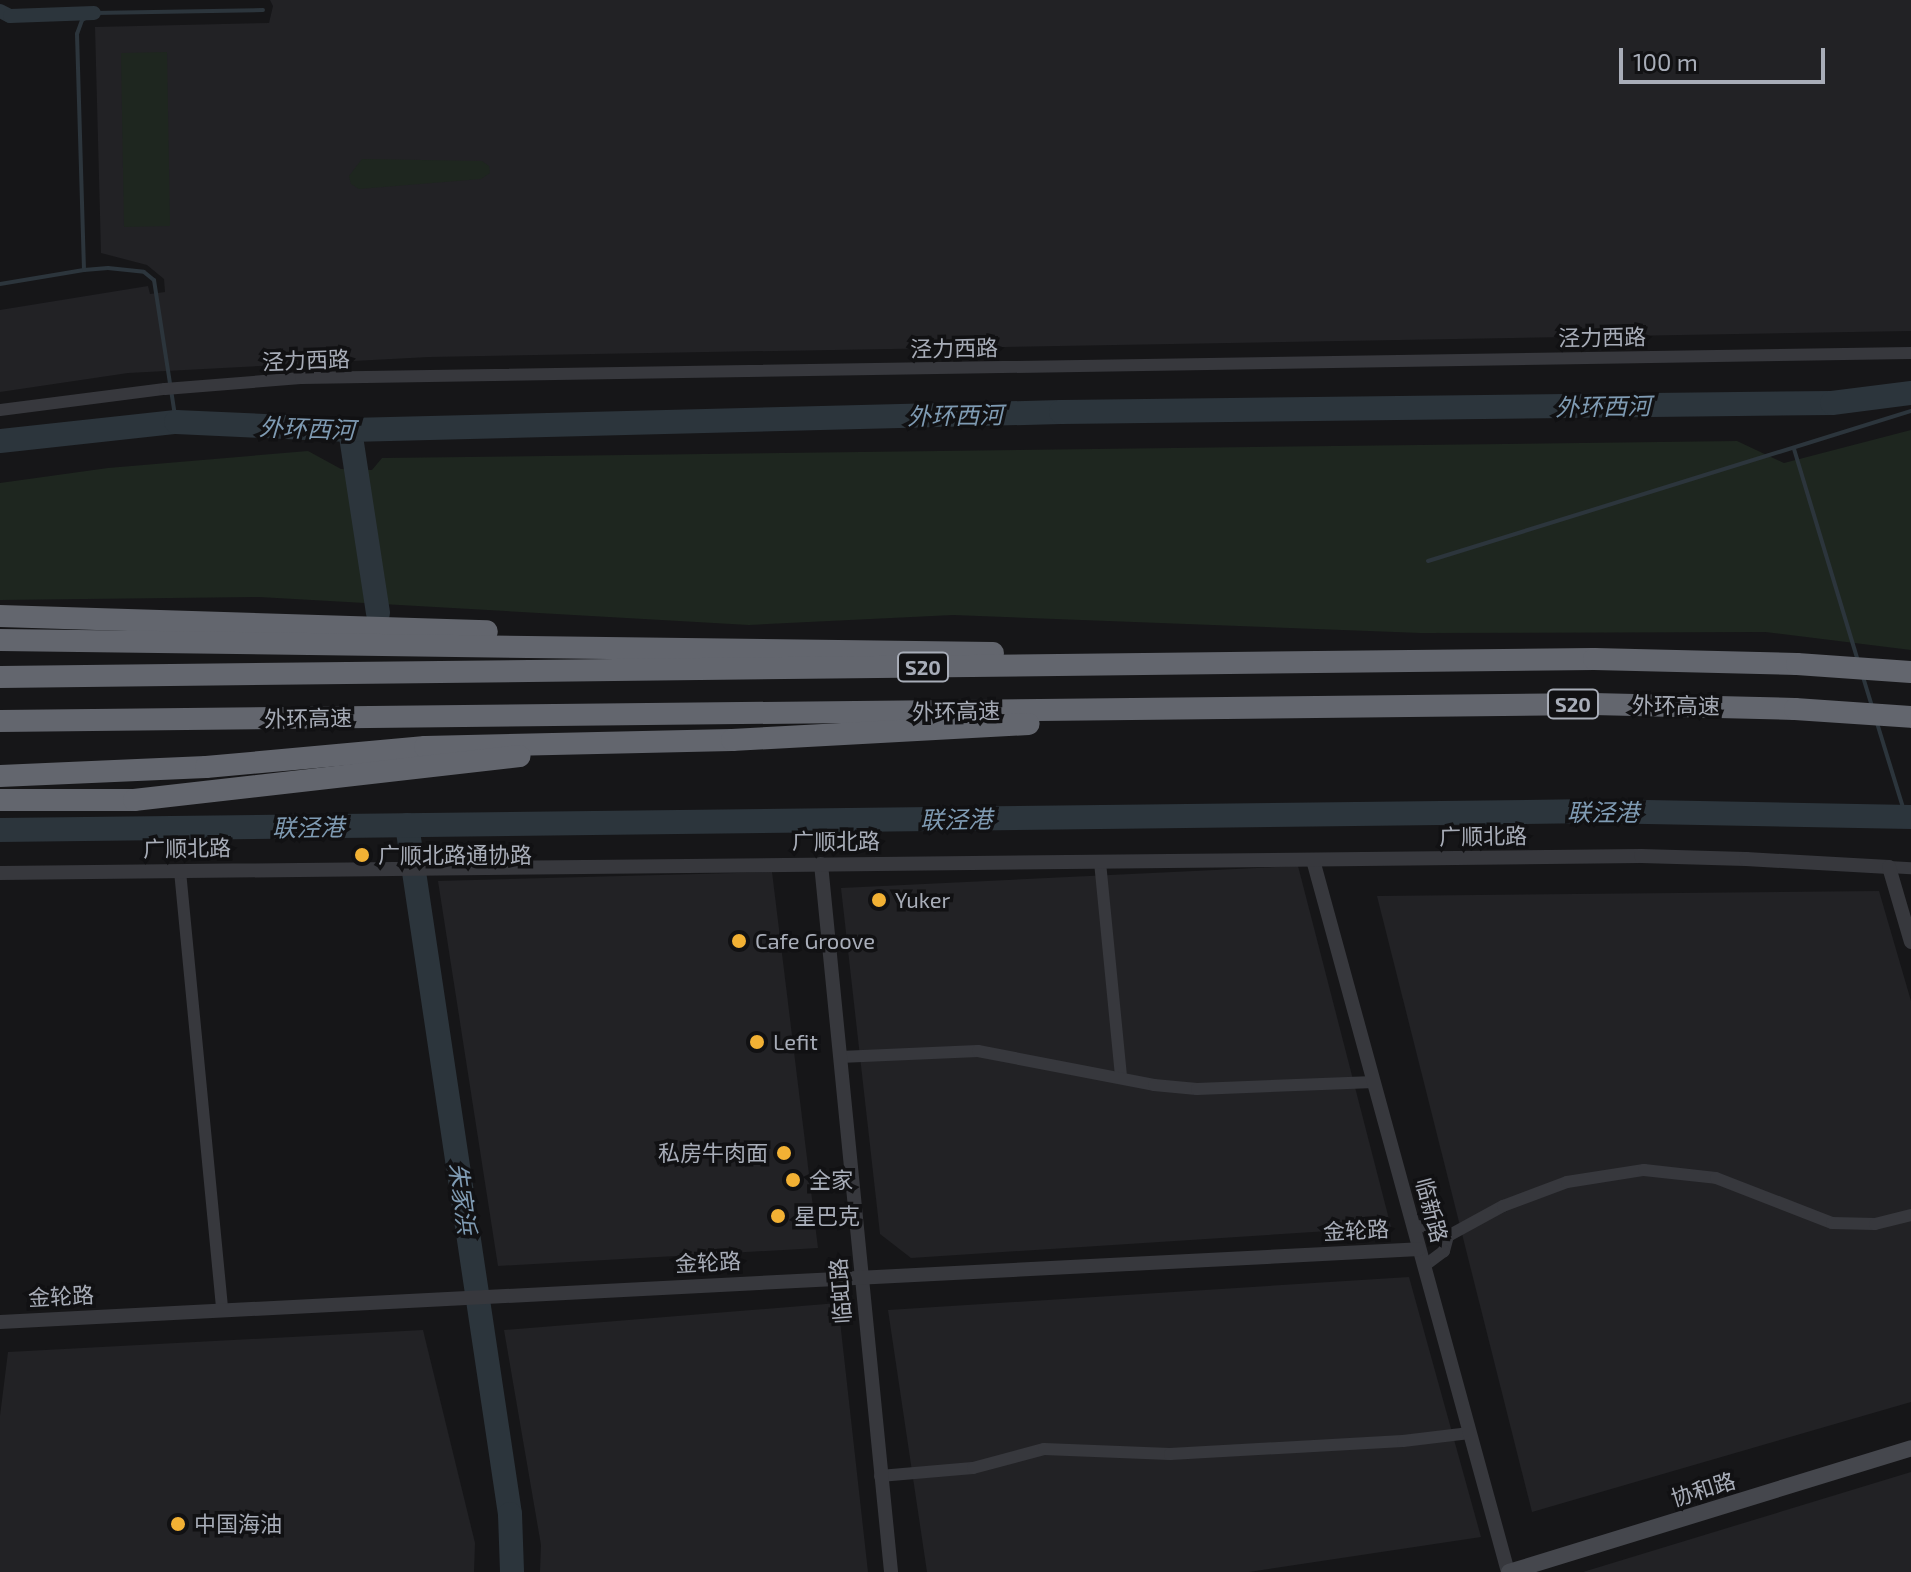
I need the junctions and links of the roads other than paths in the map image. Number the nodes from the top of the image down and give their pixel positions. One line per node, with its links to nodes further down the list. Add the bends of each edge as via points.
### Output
1 (1911, 353): 2 (street, 泾力西路, via 301,378)
2 (0, 410)
3 (0, 616): 5 (highway, via 408,626)
4 (0, 640): 5 (highway)
5 (628, 645): 6 (highway)
6 (1286, 664): 7 (highway, 外环高速 / S20, via 1594,659); 8 (highway, 外环高速 / S20)
7 (1911, 672)
8 (0, 677)
9 (1286, 707): 10 (highway, 外环高速 / S20, via 1593,704); 11 (highway, 外环高速 / S20); 12 (highway)
10 (1901, 716)
11 (0, 721)
12 (636, 742): 13 (highway, via 425,747 142,771); 14 (highway, via 198,794 87,802)
13 (0, 776)
14 (0, 800)
15 (1313, 860): 16 (street, 广顺北路); 18 (street, 广顺北路, via 1641,856); 25 (street, 临新路)
16 (1100, 862): 17 (street, 广顺北路); 24 (street)
17 (821, 864): 20 (street, 广顺北路); 23 (street, 临虹路)
18 (1889, 867): 19 (street, 广顺北路); 22 (street)
19 (1911, 868)
20 (180, 871): 21 (street, 广顺北路); 32 (street)
21 (0, 873)
22 (1911, 942)
23 (840, 1057): 24 (street, via 978,1051); 31 (street, 临虹路)
24 (1121, 1078): 25 (street, via 1197,1089)
25 (1374, 1082): 27 (street, 临新路)
26 (1911, 1215): 28 (street, via 1864,1225 1832,1223 1716,1178 1644,1170 1567,1182 1503,1206)
27 (1413, 1226): 28 (street, via 1436,1227); 29 (street, 临新路)
28 (1448, 1236): 30 (street, via 1444,1251)
29 (1419, 1249): 30 (street, 临新路); 31 (street, 金轮路)
30 (1424, 1266): 34 (street, 临新路)
31 (861, 1277): 32 (street, 金轮路); 36 (street, 临虹路)
32 (222, 1310): 33 (street, 金轮路)
33 (0, 1322)
34 (1470, 1433): 36 (street, via 1170,1454 1044,1449 973,1468); 38 (street, 临新路)
35 (1911, 1448): 38 (main road, 协和路)
36 (880, 1476): 37 (street, 临虹路)
37 (891, 1572)
38 (1508, 1572)

